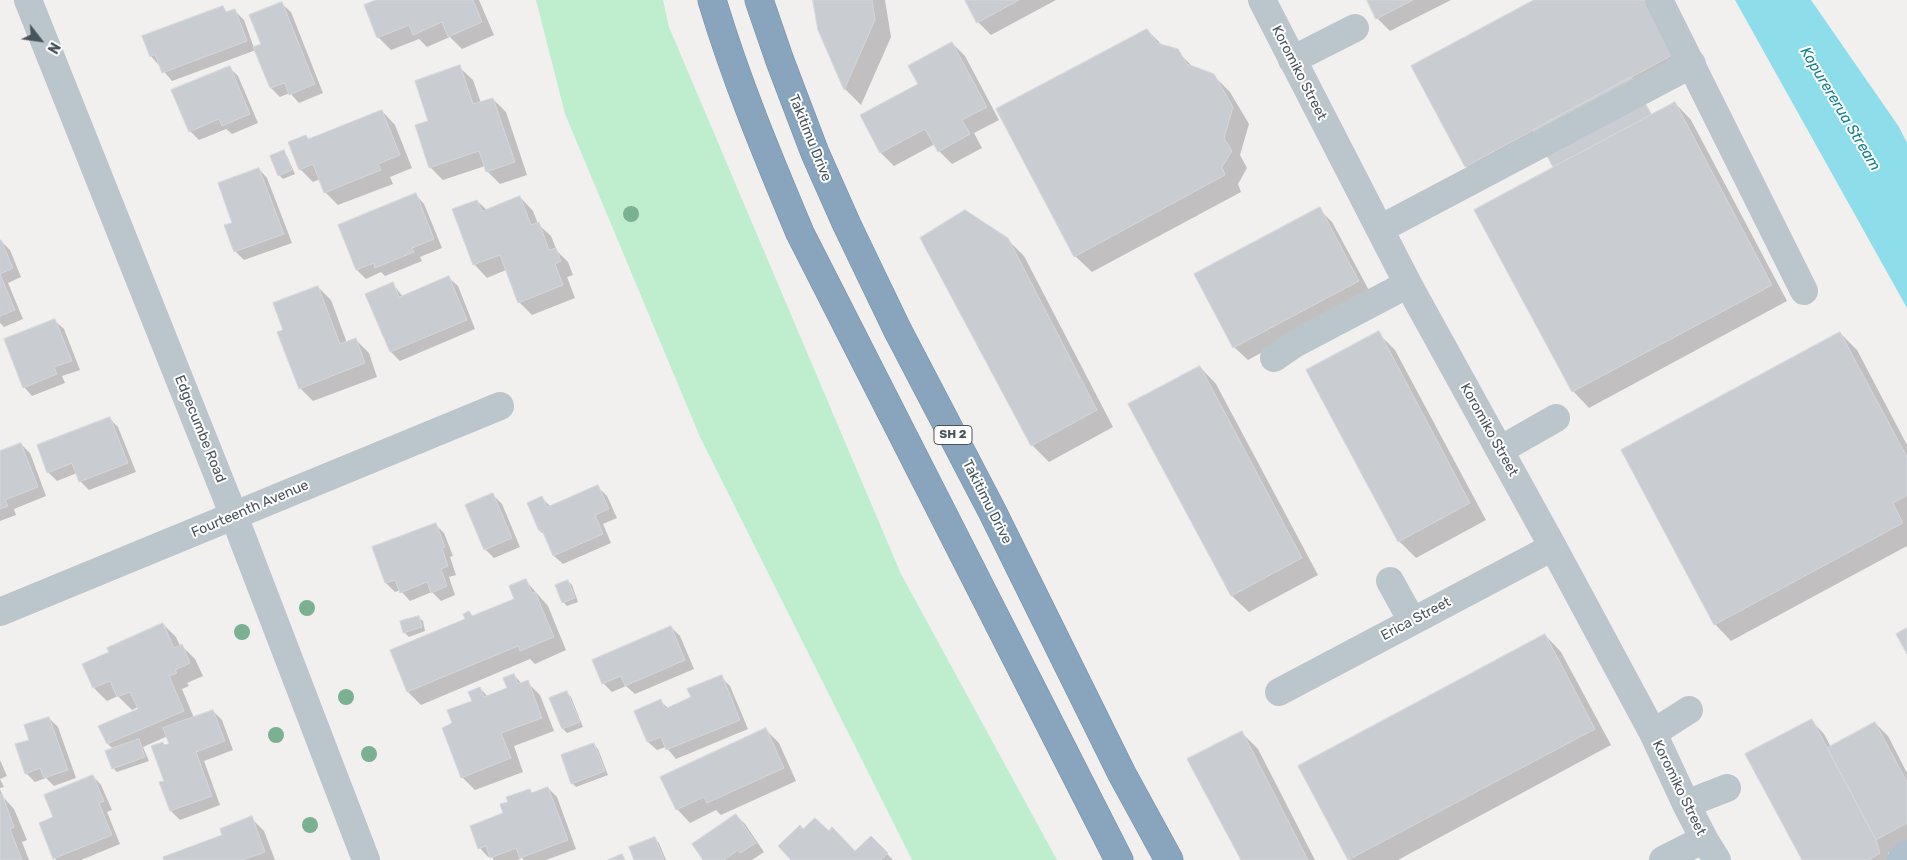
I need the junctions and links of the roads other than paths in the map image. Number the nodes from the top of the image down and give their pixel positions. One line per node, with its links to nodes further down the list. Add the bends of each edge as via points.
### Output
1 (28, 0): 16 (street, Edgecumbe Road)
2 (712, 0): 30 (highway, via 734,68 800,233)
3 (760, 0): 24 (highway, Takitimu Drive / SH 2, via 815,153 847,225)
4 (1262, 0): 7 (street, Koromiko Street)
5 (1659, 0): 8 (street)
6 (1355, 28): 7 (street)
7 (1292, 60): 9 (street, Koromiko Street)
8 (1692, 64): 9 (street); 11 (street)
9 (1380, 229): 10 (street, Koromiko Street)
10 (1408, 284): 12 (street); 15 (street, Koromiko Street)
11 (1804, 291)
12 (1274, 358)
13 (500, 406): 16 (street, Fourteenth Avenue)
14 (1556, 418): 15 (street)
15 (1500, 450): 17 (street, Koromiko Street)
16 (234, 516): 19 (street, Fourteenth Avenue); 29 (street, Edgecumbe Road)
17 (1553, 547): 20 (street, Erica Street); 23 (street, Koromiko Street)
18 (1390, 581): 20 (street)
19 (0, 612)
20 (1412, 621): 21 (street, Erica Street)
21 (1279, 692)
22 (1689, 710): 23 (street)
23 (1653, 733): 26 (street, Koromiko Street)
24 (1122, 774): 31 (highway, Takitimu Drive / SH 2); 32 (highway)
25 (1727, 788): 26 (street)
26 (1686, 804): 27 (street, Koromiko Street)
27 (1710, 850): 33 (street)
28 (1907, 854): 34 (main road)
29 (366, 860)
30 (1119, 860)
31 (1169, 860)
32 (1181, 860)
33 (1663, 860)
34 (1901, 860)

